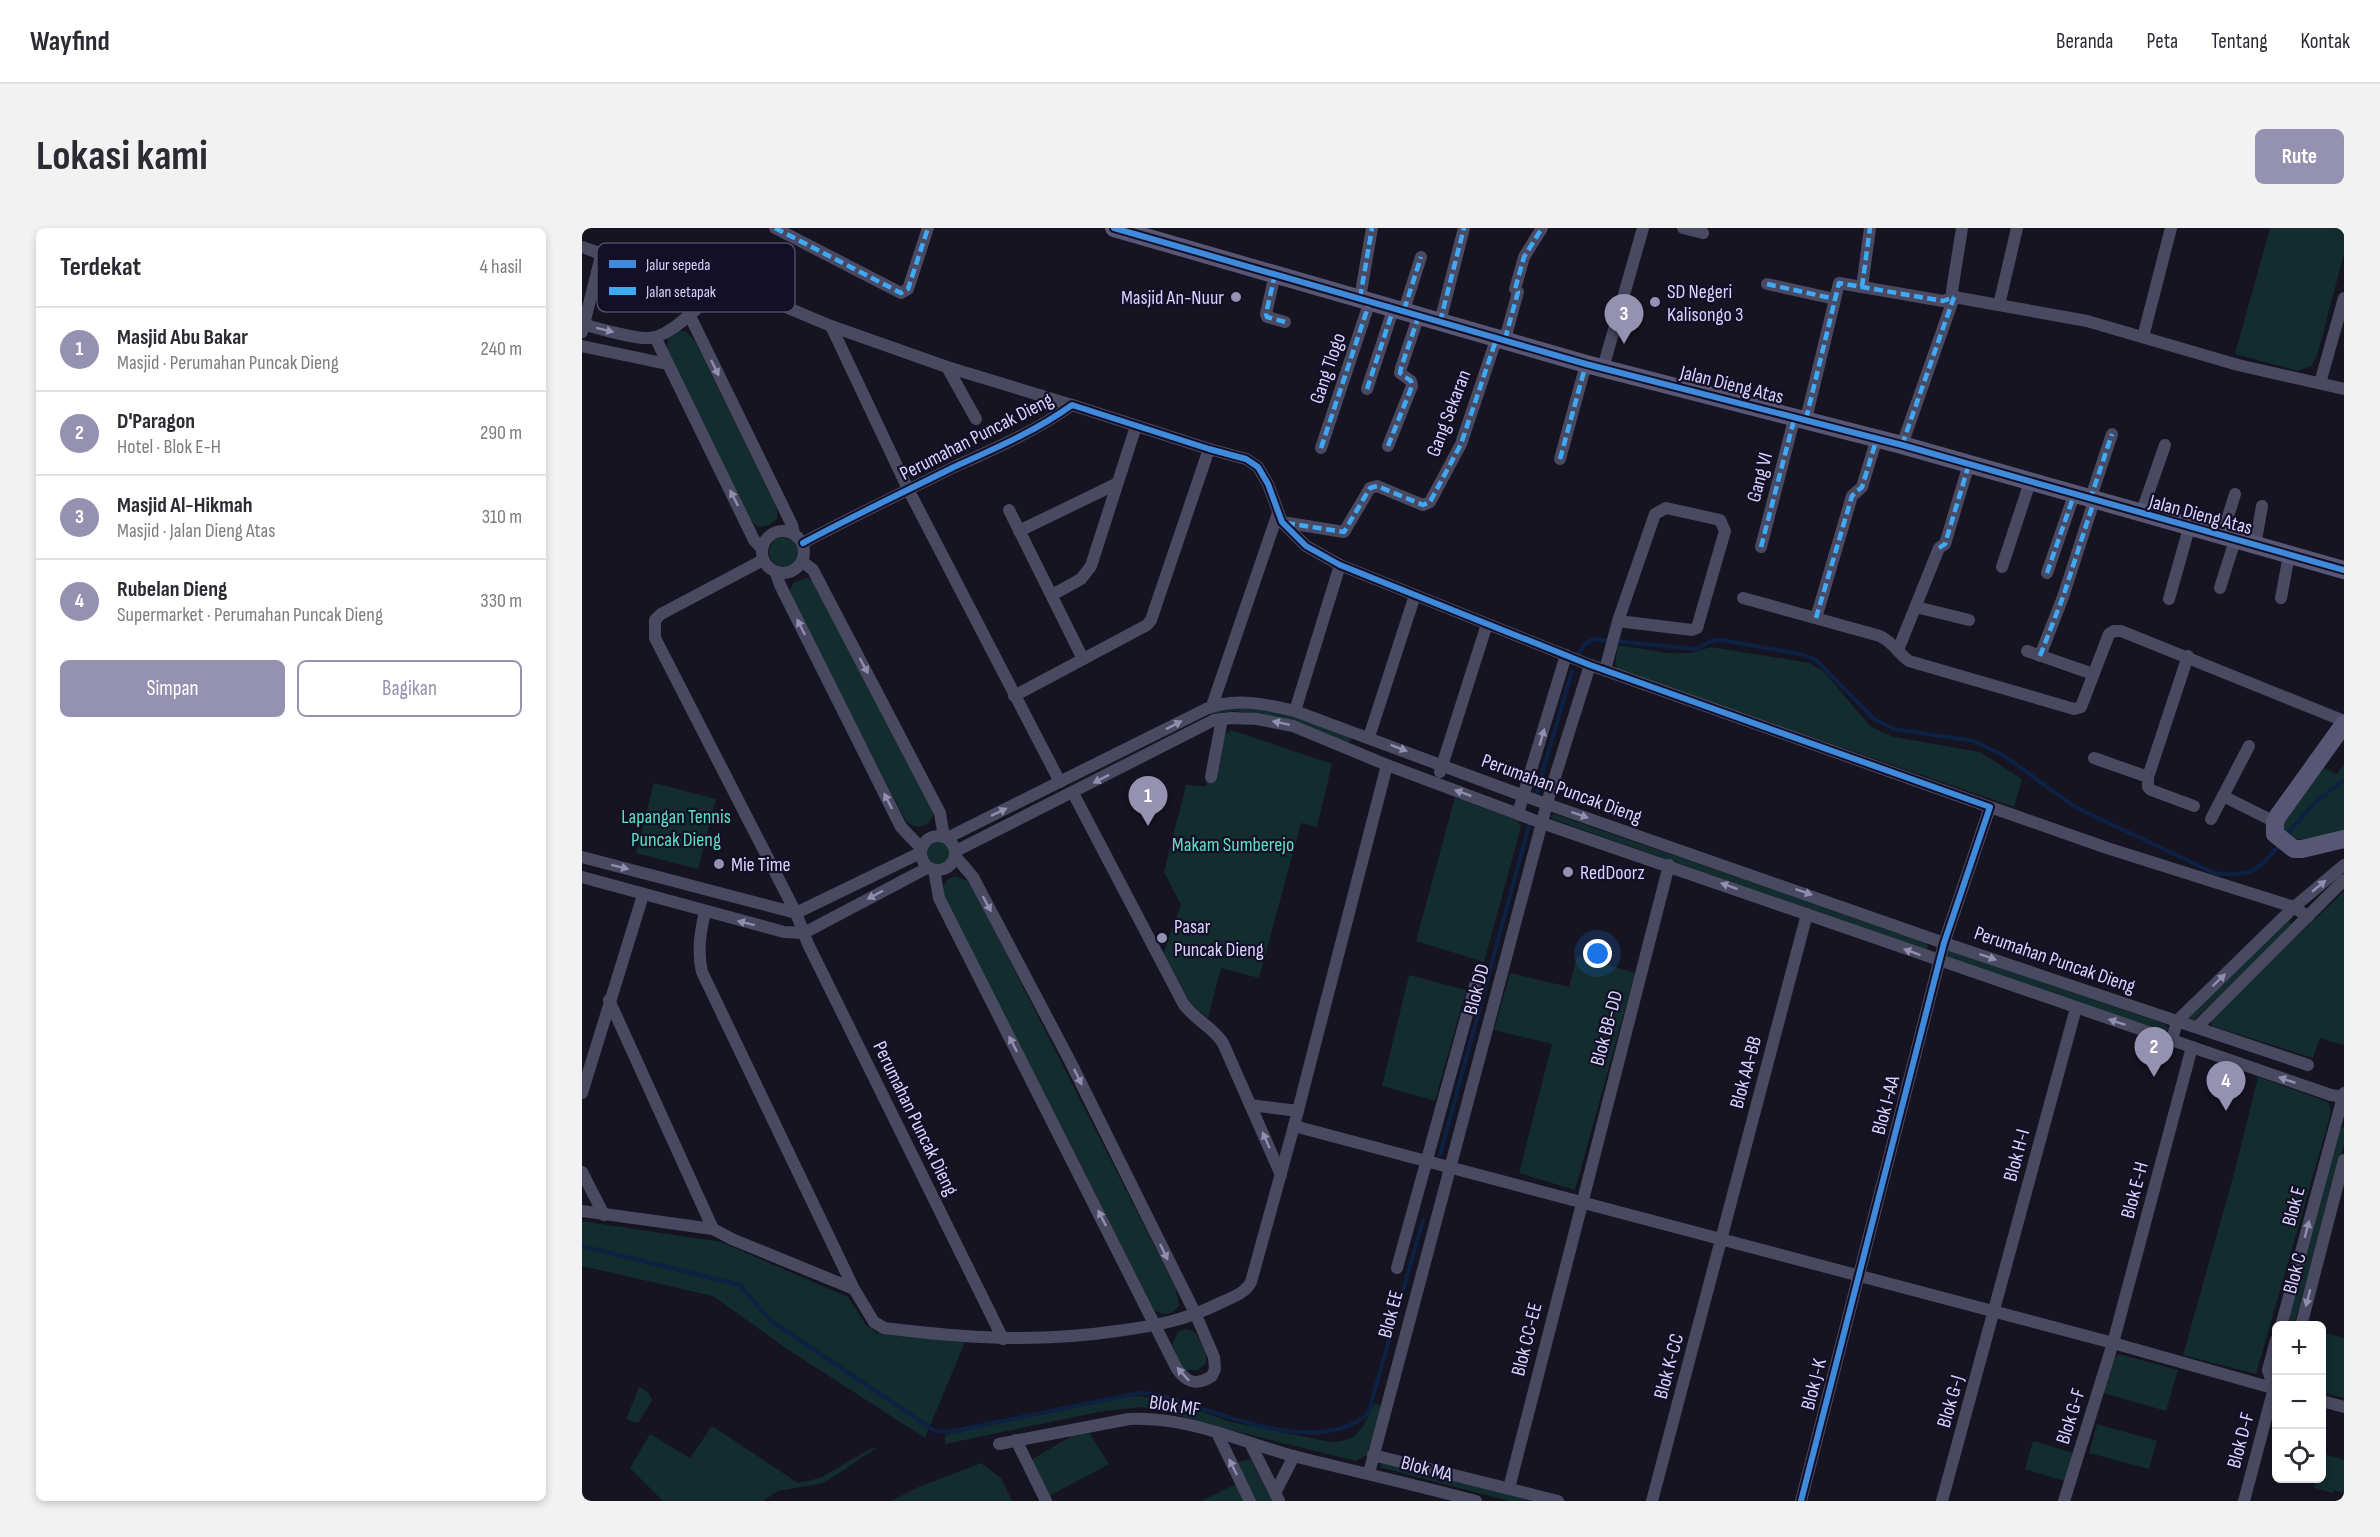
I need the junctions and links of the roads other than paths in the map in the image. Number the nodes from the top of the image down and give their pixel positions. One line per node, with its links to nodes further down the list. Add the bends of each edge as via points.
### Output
1 (775, 228): 2 (street, via 901,293 908,289)
2 (928, 228)
3 (1114, 228): 18 (street, Jalan Dieng Atas)
4 (1372, 228): 23 (street, Gang Tlogo)
5 (1464, 228): 30 (street)
6 (1542, 228): 36 (street, via 1524,256 1515,289 1518,292)
7 (1642, 228): 39 (street)
8 (1683, 228): 13 (street)
9 (1870, 228): 20 (street)
10 (1962, 228): 21 (street)
11 (2017, 228): 25 (street)
12 (2171, 228): 35 (street)
13 (1703, 233)
14 (582, 247): 15 (street)
15 (597, 252)
16 (1421, 257): 27 (street)
17 (597, 272): 33 (street)
18 (1275, 274): 23 (street, Jalan Dieng Atas); 31 (street, via 1266,314)
19 (1767, 284): 24 (street)
20 (1862, 287): 21 (street, via 1943,301); 24 (street, via 1839,283)
21 (1953, 297): 25 (street); 50 (street)
22 (2344, 298): 41 (street)
23 (1365, 299): 27 (street, Jalan Dieng Atas); 53 (street, Gang Tlogo)
24 (1835, 299): 45 (street, Gang VI)
25 (1999, 305): 35 (street, via 2087,321)
26 (795, 311): 32 (street)
27 (1406, 311): 30 (street, Jalan Dieng Atas); 42 (street); 52 (street, via 1400,372 1412,386)
28 (694, 312): 29 (street)
29 (690, 316): 34 (street); 68 (street, one-way to 68)
30 (1440, 321): 36 (street, Jalan Dieng Atas)
31 (1285, 322)
32 (831, 326): 40 (street); 59 (street)
33 (583, 327): 34 (street, one-way to 34)
34 (655, 337): 38 (street)
35 (2143, 337): 41 (street, via 2231,363)
36 (1501, 338): 39 (street, Jalan Dieng Atas); 65 (street, Gang Sekaran, via 1461,444 1430,502 1423,505 1377,486 1370,488 1344,532)
37 (582, 346): 38 (street)
38 (667, 364): 72 (street, one-way to 38)
39 (1595, 366): 45 (street, Jalan Dieng Atas); 55 (street)
40 (947, 367): 44 (street); 46 (street)
41 (2320, 382): 43 (street)
42 (1366, 389)
43 (2344, 389)
44 (1072, 405): 47 (street, Perumahan Puncak Dieng); 59 (street, Perumahan Puncak Dieng, via 1000,446)
45 (1800, 418): 49 (street, Jalan Dieng Atas); 71 (street, Gang VI)
46 (976, 419)
47 (1136, 426): 54 (street, Perumahan Puncak Dieng); 58 (street)
48 (2112, 434): 61 (street)
49 (1877, 438): 50 (street, Jalan Dieng Atas); 87 (street, via 1862,487 1852,496)
50 (1902, 445): 56 (street, Jalan Dieng Atas)
51 (2165, 445): 64 (street)
52 (1388, 446)
53 (1321, 448)
54 (1209, 449): 65 (street, Perumahan Puncak Dieng, via 1246,459 1258,467); 96 (street, via 1151,620 1141,630)
55 (1560, 459)
56 (1969, 464): 57 (street, Jalan Dieng Atas); 86 (street, via 1945,544 1939,548)
57 (2030, 482): 61 (street, Jalan Dieng Atas); 76 (street)
58 (1116, 484): 67 (street); 81 (street, via 1091,566 1081,579)
59 (908, 489): 68 (street, Perumahan Puncak Dieng); 100 (street)
60 (2235, 494): 69 (street)
61 (2086, 498): 64 (street, Jalan Dieng Atas); 79 (street); 94 (street, via 2063,597)
62 (2262, 506): 70 (street)
63 (1009, 510): 67 (street)
64 (2141, 514): 66 (street, Jalan Dieng Atas)
65 (1280, 518): 75 (street, via 1306,546); 101 (street)
66 (2189, 528): 69 (street, Jalan Dieng Atas); 85 (street)
67 (1019, 531): 81 (street)
68 (799, 538): 72 (street, via 788,531 774,533 768,537); 74 (street, via 805,550)
69 (2229, 538): 70 (street, Jalan Dieng Atas); 80 (street)
70 (2255, 546): 73 (street, Jalan Dieng Atas)
71 (1761, 547)
72 (763, 555): 78 (street, via 766,566); 141 (street, Perumahan Puncak Dieng, via 662,614 655,620 654,628 655,638)
73 (2289, 555): 77 (street, Jalan Dieng Atas); 84 (street)
74 (803, 562): 78 (street, via 794,571); 128 (street, one-way to 128, via 813,570 940,813)
75 (1341, 565): 82 (street); 102 (street)
76 (2002, 567)
77 (2344, 570)
78 (776, 573): 130 (street, one-way to 78, via 901,827)
79 (2047, 573)
80 (2220, 588)
81 (1052, 595): 96 (street)
82 (1415, 595): 89 (street); 107 (street)
83 (1743, 598): 87 (street)
84 (2281, 598)
85 (2169, 599)
86 (1916, 607): 88 (street); 91 (street)
87 (1816, 618): 91 (street, via 1880,636)
88 (1969, 620)
89 (1487, 624): 93 (street); 113 (street)
90 (1617, 625): 90 (street, via 1697,628 1725,531 1720,520 1666,508 1655,514); 98 (street)
91 (1898, 650): 99 (street, via 1909,661 2074,709 2080,707)
92 (2027, 651): 94 (street)
93 (1566, 655): 97 (street); 119 (street, one-way to 93)
94 (2040, 656): 99 (street)
95 (2188, 657): 99 (street, via 2114,630); 105 (street); 115 (street)
96 (1083, 659): 100 (street)
97 (1590, 665): 98 (street); 121 (street, Blok DD)
98 (1605, 670): 123 (street)
99 (2093, 674)
100 (1014, 696): 116 (street)
101 (1212, 706): 102 (street, Perumahan Puncak Dieng, via 1247,702); 103 (street, Perumahan Puncak Dieng)
102 (1295, 711): 107 (street, Perumahan Puncak Dieng)
103 (1199, 712): 106 (street); 116 (street, Perumahan Puncak Dieng, one-way to 103)
104 (1222, 719): 106 (street); 109 (street, Perumahan Puncak Dieng, one-way to 104, via 1284,723); 114 (street)
105 (2344, 722): 127 (street)
106 (1206, 725): 118 (street, one-way to 118)
107 (1369, 737): 109 (street); 110 (street); 113 (street, Perumahan Puncak Dieng, one-way to 113)
108 (2249, 746): 120 (street)
109 (1352, 750): 110 (street, Perumahan Puncak Dieng)
110 (1371, 758): 112 (street, Perumahan Puncak Dieng)
111 (2094, 758): 115 (street)
112 (1387, 765): 117 (street, Perumahan Puncak Dieng); 158 (street)
113 (1442, 765): 117 (street); 119 (street, Perumahan Puncak Dieng)
114 (1211, 777)
115 (2148, 777): 122 (street, via 2151,790)
116 (1060, 782): 128 (street, Perumahan Puncak Dieng, one-way to 116)
117 (1437, 783): 124 (street, Perumahan Puncak Dieng, one-way to 117)
118 (1073, 793): 131 (street); 157 (street, via 1183,1003 1219,1037)
119 (1524, 796): 121 (street, Perumahan Puncak Dieng); 124 (street)
120 (2223, 796): 125 (street); 127 (street)
121 (1546, 804): 126 (street, Blok DD); 145 (street, Perumahan Puncak Dieng, one-way to 145)
122 (2194, 806)
123 (1990, 807): 139 (street); 145 (street, Blok I-AA)
124 (1518, 813): 126 (street, Perumahan Puncak Dieng)
125 (2211, 819)
126 (1542, 823): 133 (street, Perumahan Puncak Dieng); 162 (street, Blok DD)
127 (2279, 834): 129 (street, via 2302,849)
128 (946, 837): 130 (street, via 930,837); 131 (street)
129 (2344, 838)
130 (921, 850): 135 (street, via 923,862); 141 (street)
131 (955, 853): 135 (street, via 948,868); 174 (street, one-way to 174, via 973,877 1071,1063)
132 (582, 857): 141 (street, one-way to 141)
133 (1669, 865): 142 (street, Perumahan Puncak Dieng, one-way to 133); 165 (street, Blok BB-DD)
134 (2344, 865): 139 (street, one-way to 134)
135 (931, 869): 144 (street, one-way to 144); 177 (street, one-way to 135, via 939,898)
136 (582, 877): 138 (street)
137 (2344, 880): 143 (street)
138 (643, 895): 140 (street); 148 (street)
139 (2294, 908): 143 (street); 150 (street, one-way to 139)
140 (705, 912): 144 (street, one-way to 140, via 784,932); 172 (street, via 699,960 702,972)
141 (796, 913): 144 (street, Perumahan Puncak Dieng)
142 (1807, 914): 146 (street, Perumahan Puncak Dieng, one-way to 142); 169 (street, Blok AA-BB)
143 (2308, 917): 151 (street)
144 (804, 933): 178 (street, Perumahan Puncak Dieng)
145 (1944, 943): 146 (street, Blok I-AA); 150 (street, Perumahan Puncak Dieng, one-way to 150)
146 (1940, 961): 149 (street, Perumahan Puncak Dieng); 171 (street, Blok I-AA)
147 (1479, 971): 160 (street)
148 (609, 1000): 155 (street); 168 (street)
149 (2076, 1008): 152 (street, Perumahan Puncak Dieng, one-way to 149); 173 (street, Blok H-I)
150 (2178, 1021): 151 (street, Perumahan Puncak Dieng); 152 (street)
151 (2197, 1027): 154 (street, Perumahan Puncak Dieng)
152 (2172, 1040): 153 (street, Perumahan Puncak Dieng)
153 (2192, 1047): 156 (street, Perumahan Puncak Dieng, one-way to 153, via 2331,1095); 179 (street, Blok E-H)
154 (2308, 1065)
155 (582, 1093)
156 (2344, 1096): 175 (street, Blok E, one-way to 156)
157 (1250, 1105): 158 (street); 164 (street, one-way to 157)
158 (1298, 1111): 159 (street)
159 (1294, 1126): 160 (street); 164 (street)
160 (1426, 1160): 162 (street); 170 (street)
161 (2344, 1160): 176 (street, Blok C, one-way to 176)
162 (1445, 1164): 165 (street); 190 (street, Blok EE)
163 (582, 1172): 167 (street)
164 (1281, 1175): 174 (street, via 1248,1288)
165 (1581, 1201): 169 (street); 193 (street, Blok CC-EE)
166 (582, 1211): 167 (street)
167 (604, 1215): 168 (street)
168 (713, 1228): 172 (street)
169 (1721, 1240): 171 (street); 199 (street, Blok K-CC)
170 (1397, 1268)
171 (1858, 1275): 173 (street); 200 (street, Blok J-K)
172 (854, 1289): 178 (street, via 880,1327)
173 (1995, 1312): 179 (street); 201 (street, Blok G-J)
174 (1196, 1315): 177 (street); 177 (street, one-way to 177, via 1215,1364 1212,1377 1201,1382 1184,1379)
175 (2282, 1321)
176 (2302, 1321)
177 (1157, 1326): 178 (street)
178 (1003, 1340)
179 (2113, 1343): 182 (street); 202 (street, Blok G-F)
180 (2272, 1357): 181 (street, via 2268,1370)
181 (2272, 1379)
182 (2272, 1387)
183 (2272, 1402): 203 (street, Blok D-F)
184 (2326, 1402): 185 (street)
185 (2344, 1407)
186 (1217, 1433): 187 (street, Blok MF, via 1149,1418); 188 (street, Blok MA); 196 (street, Blok MF, one-way to 186)
187 (1016, 1440): 189 (street, Blok MF); 195 (street)
188 (1250, 1443): 191 (street, Blok MA); 194 (street)
189 (999, 1444)
190 (1373, 1455): 192 (street, Blok EE); 193 (street)
191 (1294, 1456): 192 (street, Blok MA); 194 (street)
192 (1369, 1473): 197 (street, Blok MA)
193 (1509, 1488): 198 (street)
194 (1277, 1497)
195 (1046, 1501)
196 (1250, 1501)
197 (1476, 1501)
198 (1558, 1501)
199 (1652, 1501)
200 (1801, 1501)
201 (1942, 1501)
202 (2064, 1501)
203 (2244, 1501)

